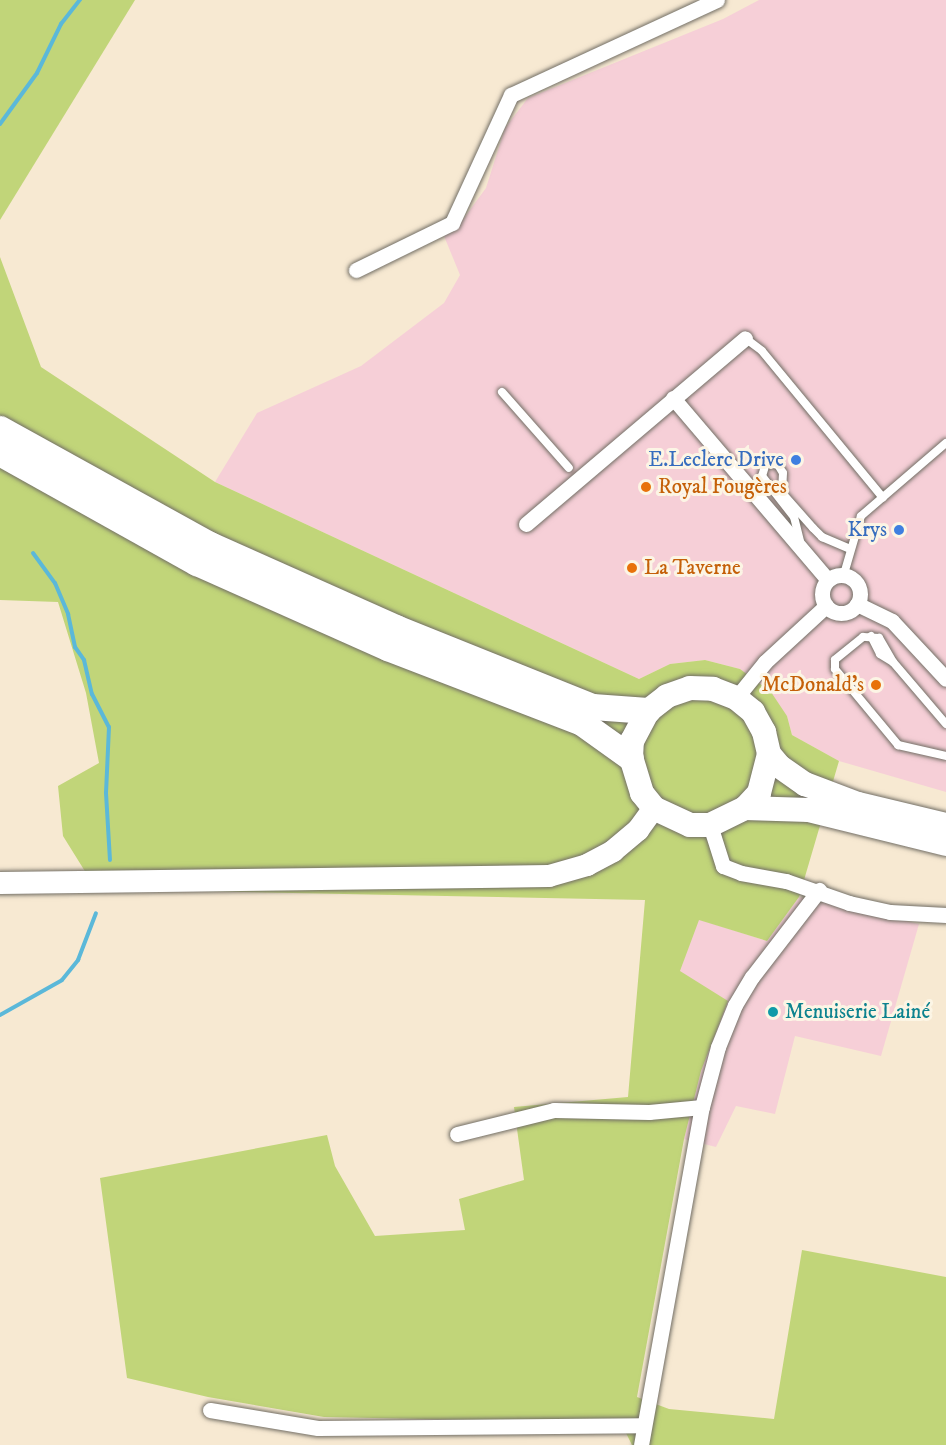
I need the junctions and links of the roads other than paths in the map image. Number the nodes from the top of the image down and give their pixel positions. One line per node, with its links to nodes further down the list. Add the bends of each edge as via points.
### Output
1 (717, 0): 2 (street, via 511,95 452,223)
2 (356, 270)
3 (745, 338): 5 (street); 10 (lane, via 770,360)
4 (502, 392): 9 (lane)
5 (673, 398): 11 (street); 12 (street)
6 (0, 429): 20 (highway, via 210,545 396,628 593,707)
7 (946, 443): 10 (lane)
8 (0, 453): 24 (highway, via 197,563 388,648 582,723)
9 (569, 468)
10 (883, 498): 13 (lane, via 861,516)
11 (526, 524)
12 (801, 549): 13 (lane, via 794,517 762,476 766,463 778,465 783,472 782,493 813,528 822,537); 15 (street)
13 (850, 549): 14 (lane)
14 (844, 574): 15 (street); 16 (street, via 858,584 861,594)
15 (827, 579): 17 (street, via 822,590)
16 (857, 604): 17 (street, via 842,613); 18 (street, via 892,621)
17 (826, 606): 19 (street, via 765,662)
18 (946, 679)
19 (736, 698): 20 (main road, via 714,689 690,688 667,696); 22 (main road, via 753,712)
20 (648, 711): 24 (main road, via 633,741)
21 (946, 724): 23 (lane, via 893,662 879,638 863,637 835,660 835,669 898,745)
22 (769, 753): 26 (main road, via 763,783); 28 (main road, via 779,766 805,784 858,804)
23 (946, 756)
24 (631, 758): 25 (main road, via 638,785)
25 (654, 808): 27 (main road, via 680,822); 30 (main road, via 638,830 613,850 587,865 549,876)
26 (745, 808): 27 (main road); 29 (main road, via 809,810)
27 (710, 825): 31 (street, via 723,866)
28 (946, 825)
29 (946, 844)
30 (0, 883)
31 (819, 890): 32 (street, via 849,903); 33 (street, via 735,1005)
32 (946, 915)
33 (702, 1107): 34 (street, via 649,1112 554,1110); 36 (street)
34 (457, 1134)
35 (210, 1410): 36 (street, via 318,1428)
36 (644, 1425): 37 (street)
37 (641, 1445)

